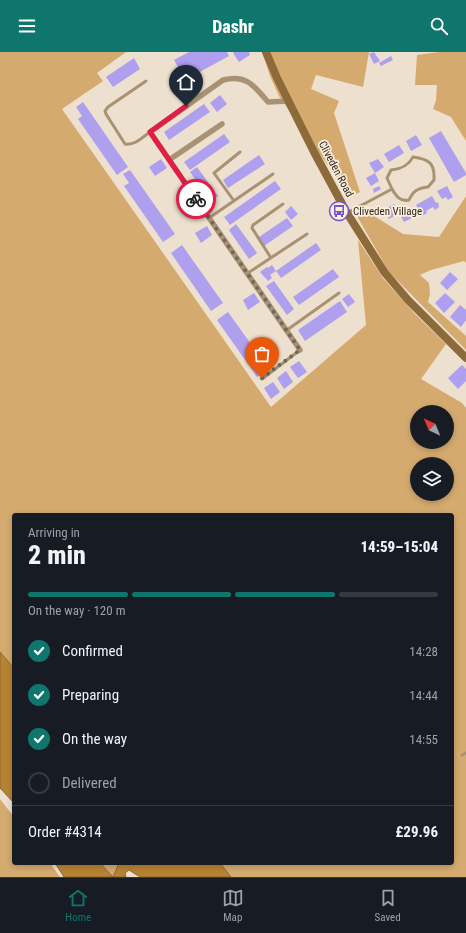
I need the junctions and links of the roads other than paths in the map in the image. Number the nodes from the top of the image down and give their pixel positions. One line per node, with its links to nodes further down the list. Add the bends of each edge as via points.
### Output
1 (266, 52): 3 (street, Cliveden Road)
2 (146, 81): 5 (lane, via 105,111 125,144 132,144)
3 (289, 101): 5 (street, via 268,102 250,82 230,78 223,80); 12 (street, Cliveden Road)
4 (222, 124): 7 (street)
5 (150, 132): 7 (street)
6 (240, 152): 10 (lane, via 214,172)
7 (169, 160): 13 (street)
8 (274, 174): 10 (lane)
9 (392, 189): 9 (lane, via 387,178 391,170 400,169 413,157 424,159 434,170 434,180 428,187 421,187 407,201 398,198); 12 (lane)
10 (234, 201): 13 (lane)
11 (283, 204): 15 (lane, via 252,228)
12 (347, 213): 20 (street, Cliveden Road, via 385,273)
13 (208, 218): 16 (street)
14 (307, 234): 15 (lane)
15 (271, 258): 16 (lane)
16 (248, 274): 18 (street)
17 (339, 293): 18 (lane)
18 (287, 330): 19 (street)
19 (300, 350): 21 (lane)
20 (466, 358)
21 (262, 378)

